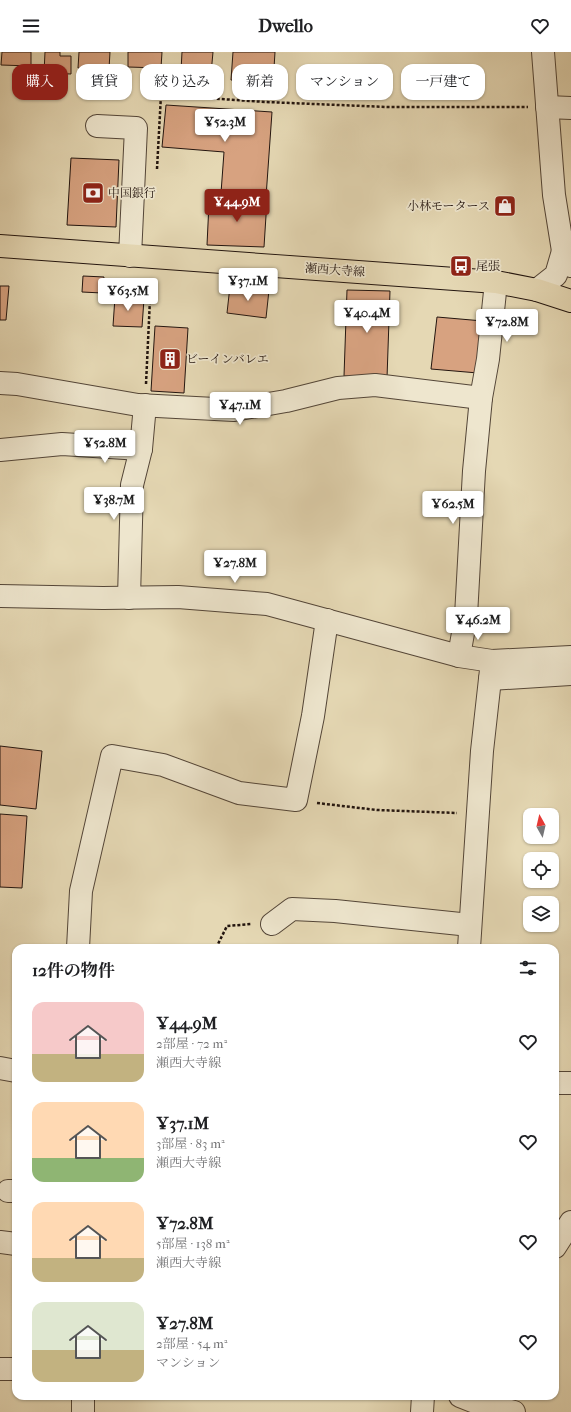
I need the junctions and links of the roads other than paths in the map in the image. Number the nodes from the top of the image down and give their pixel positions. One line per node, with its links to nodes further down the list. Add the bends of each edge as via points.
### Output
1 (543, 52): 2 (street)
2 (547, 107): 3 (street); 7 (street, via 554,194)
3 (571, 108)
4 (97, 126): 6 (street, via 136,128)
5 (0, 246): 6 (main road, 瀬西大寺線)
6 (130, 256): 8 (main road, 瀬西大寺線)
7 (567, 259): 9 (street, via 556,275)
8 (496, 282): 9 (main road, 瀬西大寺線); 12 (street)
9 (537, 290): 10 (main road, 瀬西大寺線)
10 (571, 301)
11 (0, 383): 13 (street)
12 (481, 398): 13 (street, via 375,385 338,388 234,410); 19 (street, via 473,478 466,616)
13 (145, 405): 15 (street)
14 (0, 450): 15 (street, via 62,444)
15 (141, 450): 17 (street, via 132,485)
16 (0, 596): 17 (street)
17 (129, 598): 18 (street, via 178,597 267,604)
18 (327, 620): 19 (street); 25 (street, via 313,716 296,800 239,793 163,765 112,756 81,891)
19 (459, 656): 21 (street)
20 (571, 657): 21 (street)
21 (491, 670): 22 (street); 24 (street, via 482,751)
22 (571, 674)
23 (272, 924): 24 (street, via 292,909)
24 (470, 925): 26 (street)
25 (78, 944)
26 (469, 944)
27 (0, 1068): 28 (street)
28 (12, 1070)
29 (571, 1083): 30 (street)
30 (559, 1084)
31 (571, 1222): 32 (street)
32 (559, 1241)
33 (0, 1242): 34 (street)
34 (12, 1244)
35 (0, 1369): 36 (street)
36 (12, 1369)
37 (83, 1400): 40 (street)
38 (423, 1400): 41 (street)
39 (470, 1400): 42 (street)
40 (83, 1412)
41 (422, 1412)
42 (514, 1412)

